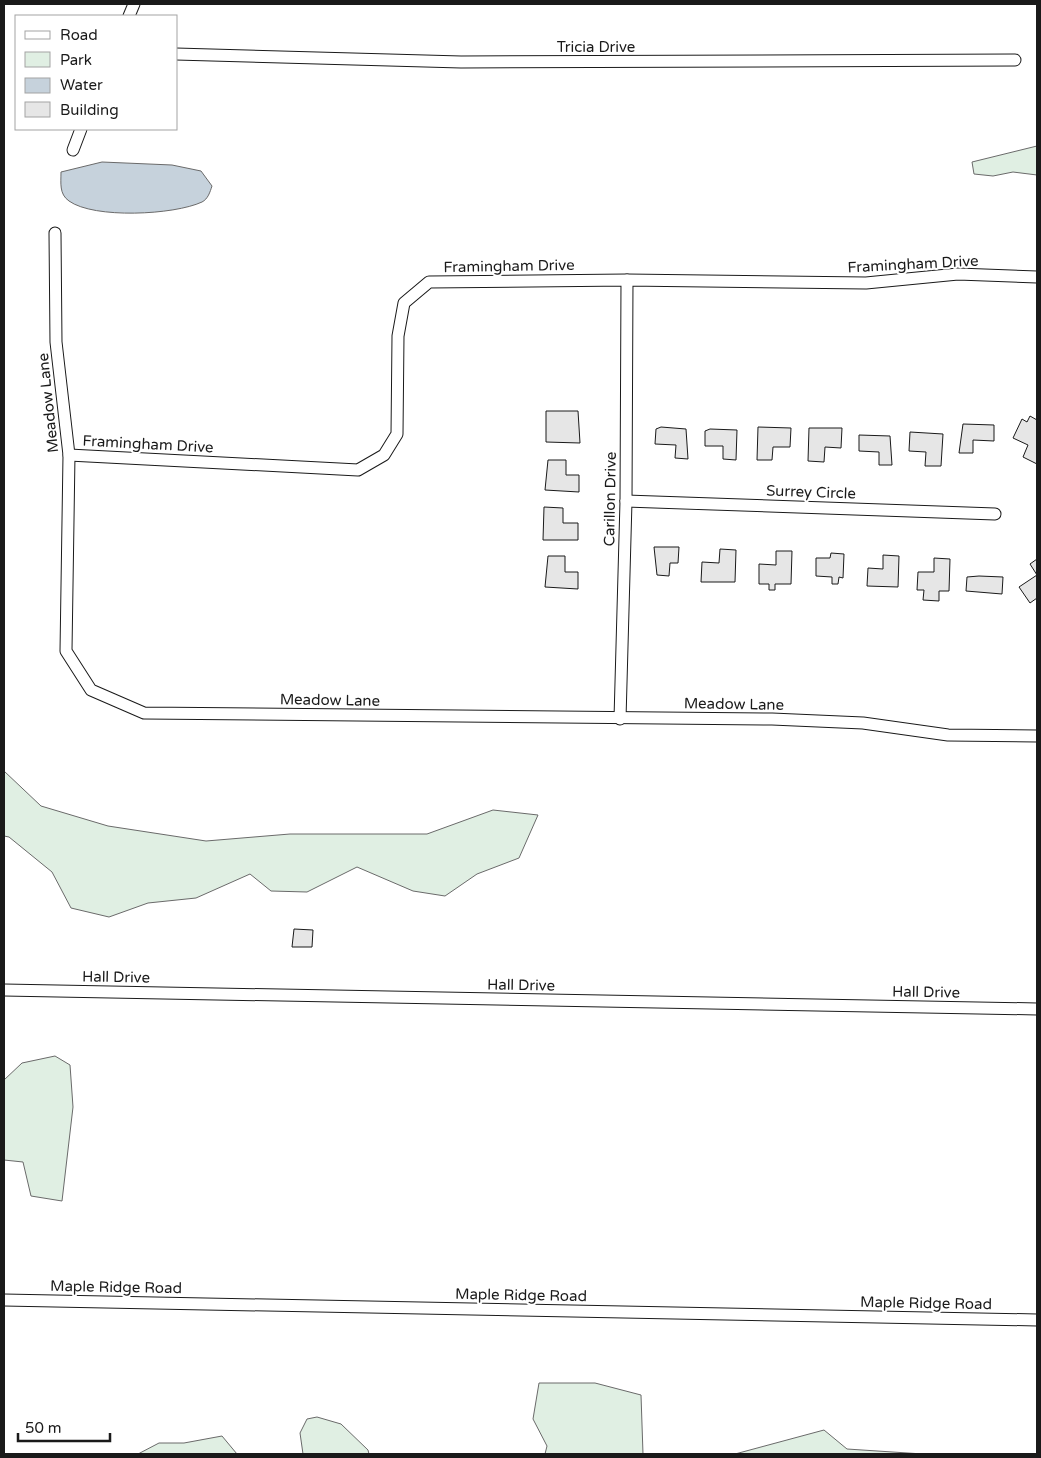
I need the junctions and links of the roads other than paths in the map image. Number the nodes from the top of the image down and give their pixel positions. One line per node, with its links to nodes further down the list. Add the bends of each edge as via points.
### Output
1 (178, 54): 2 (street, Tricia Drive, via 461,62)
2 (1015, 60)
3 (81, 130): 4 (street)
4 (73, 150)
5 (55, 233): 8 (street, Meadow Lane, via 56,342)
6 (1037, 276): 7 (street, Framingham Drive, via 958,274 866,283)
7 (627, 280): 8 (street, Framingham Drive, via 429,282 404,303 398,336 397,434 384,456 358,470); 9 (street, Carillon Drive)
8 (69, 455): 11 (street, Meadow Lane, via 66,652 91,690 144,714)
9 (626, 501): 10 (street, Surrey Circle); 11 (street, Carillon Drive)
10 (995, 514)
11 (620, 719): 12 (street, Meadow Lane, via 772,719 862,723 948,735)
12 (1037, 736)
13 (4, 990): 14 (street, Hall Drive)
14 (1037, 1009)
15 (4, 1300): 16 (street, Maple Ridge Road)
16 (1037, 1320)

